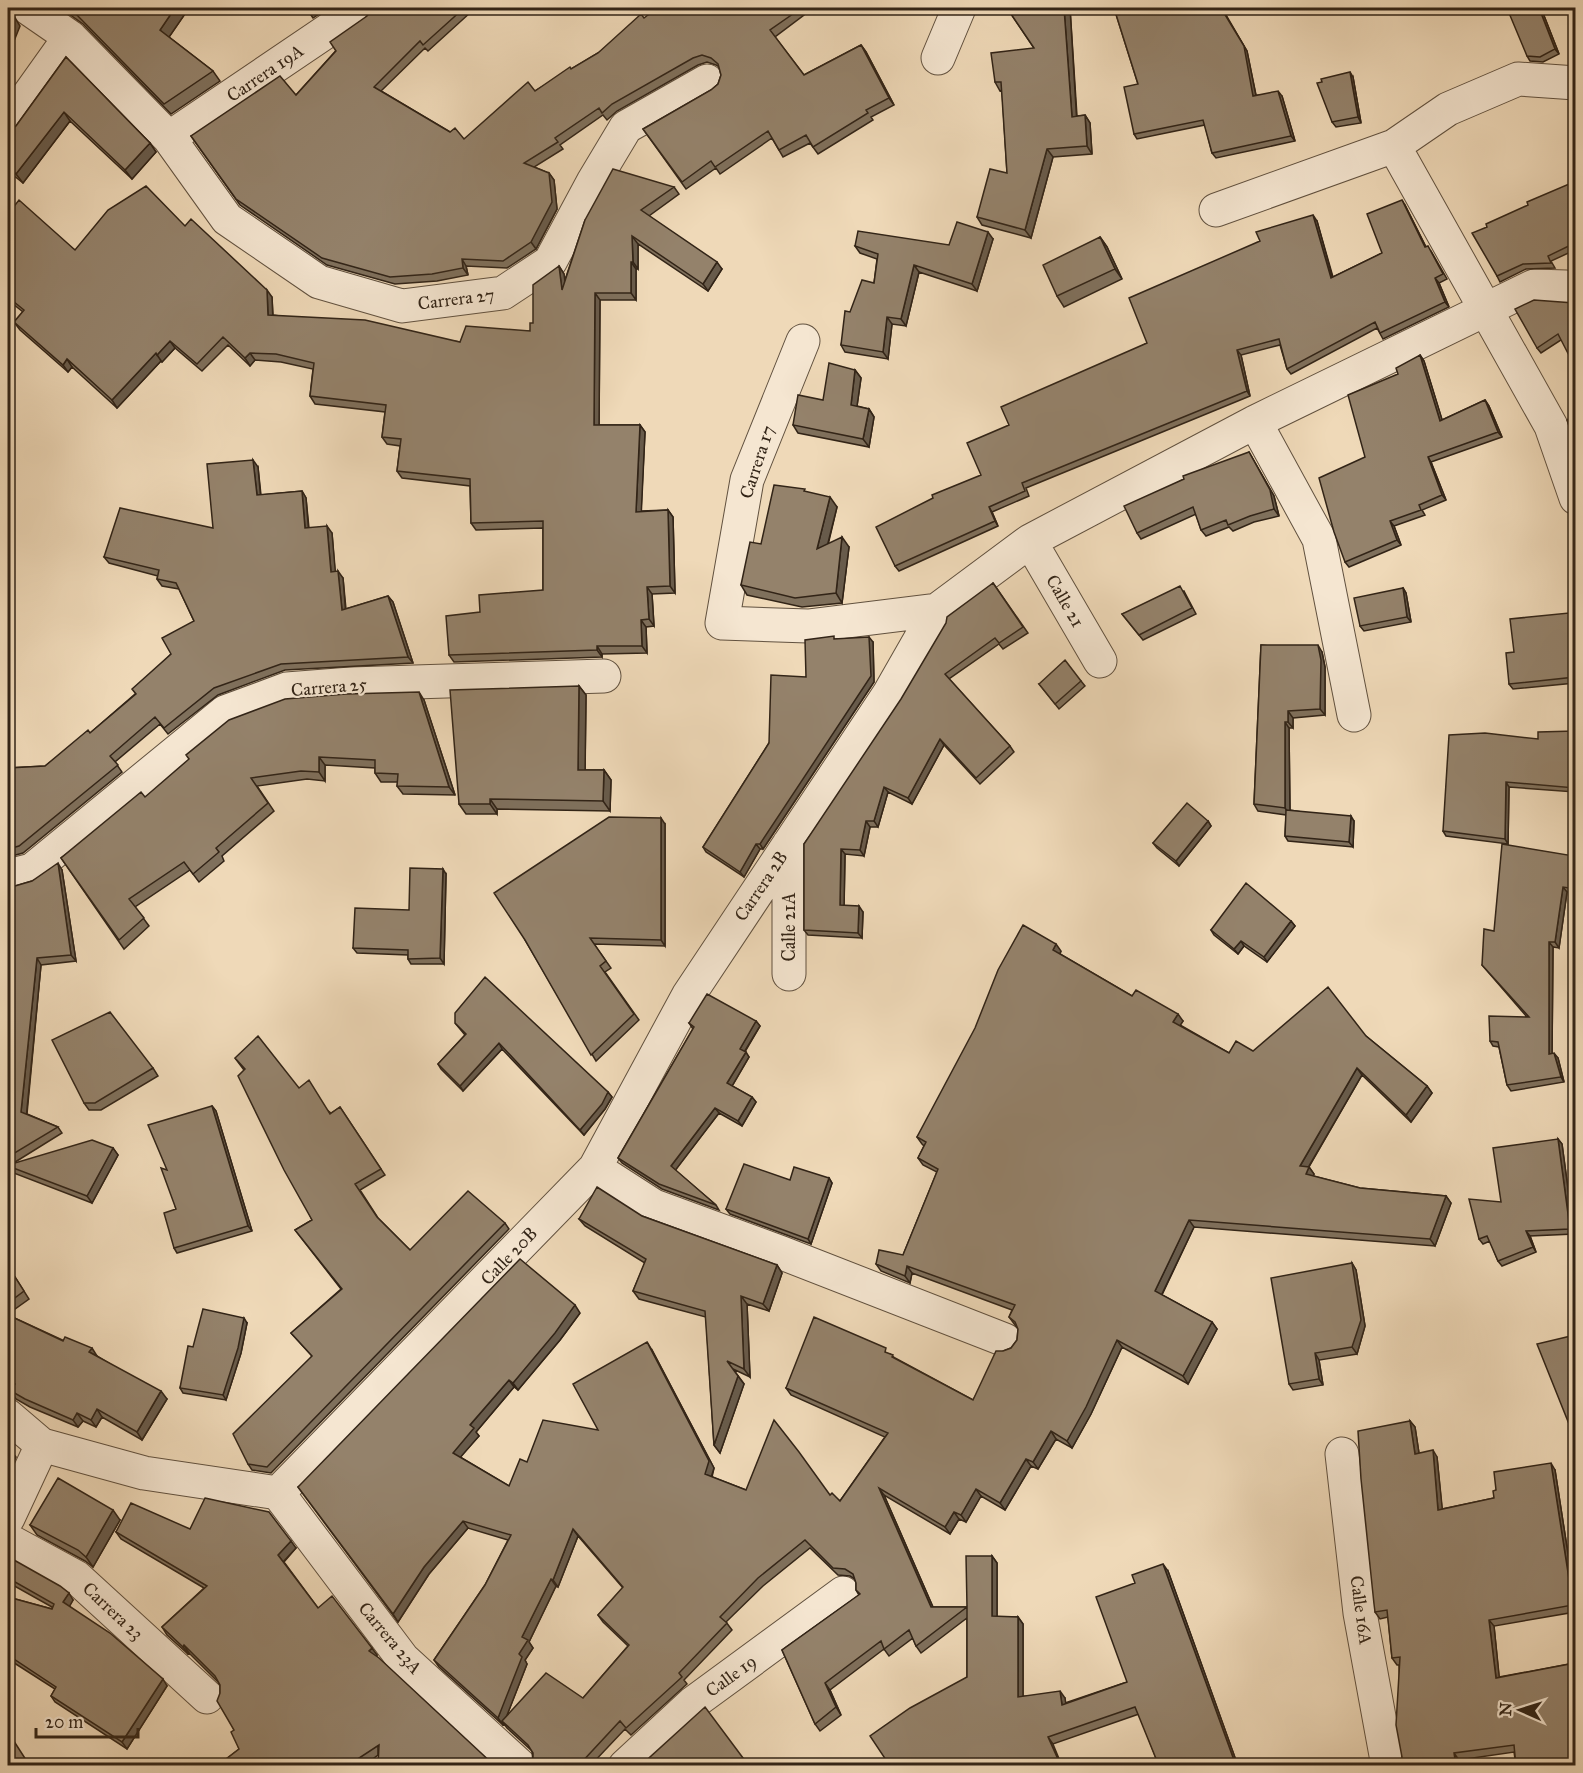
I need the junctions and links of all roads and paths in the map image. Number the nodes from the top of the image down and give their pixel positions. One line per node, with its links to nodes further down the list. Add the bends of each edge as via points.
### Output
1 (28, 8): 4 (street, Carrera 27)
2 (361, 8): 9 (street, Carrera 19A)
3 (959, 8): 5 (street)
4 (69, 37): 8 (street); 9 (street, Carrera 27)
5 (938, 58)
6 (707, 81): 9 (street, Carrera 27, via 626,127 550,262 503,293 402,306 320,282 227,219)
7 (1575, 83): 10 (street, via 1518,79 1448,110)
8 (8, 124)
9 (169, 138)
10 (1394, 146): 11 (street); 13 (street)
11 (1216, 210)
12 (1575, 290): 13 (street, via 1534,286)
13 (1485, 310): 15 (street); 16 (street, via 1551,426)
14 (803, 340): 18 (street, Carrera 17, via 747,480 722,623 808,626)
15 (1255, 422): 17 (street); 21 (street, via 1319,539)
16 (1575, 498)
17 (1030, 541): 18 (street); 19 (street, Calle 21)
18 (937, 610): 22 (street, Carrera 2B, via 889,694)
19 (1100, 661)
20 (604, 676): 23 (street, Carrera 25, via 287,689 225,712 32,870)
21 (1354, 715)
22 (789, 844): 24 (street, Calle 21A); 25 (street, Carrera 2B, via 688,996)
23 (8, 876)
24 (789, 974)
25 (595, 1168): 26 (street, via 654,1206); 30 (street, Calle 20B)
26 (1005, 1340)
27 (8, 1416): 28 (street)
28 (42, 1444): 30 (street, via 144,1473); 31 (street)
29 (1342, 1454): 37 (street, Calle 16A, via 1360,1612)
30 (278, 1493): 35 (street, Carrera 23A, via 403,1659)
31 (8, 1518)
32 (8, 1540): 34 (street, Carrera 23, via 76,1577)
33 (843, 1593): 36 (street, Calle 19, via 693,1703)
34 (207, 1697)
35 (520, 1766)
36 (625, 1766)
37 (1388, 1766)

